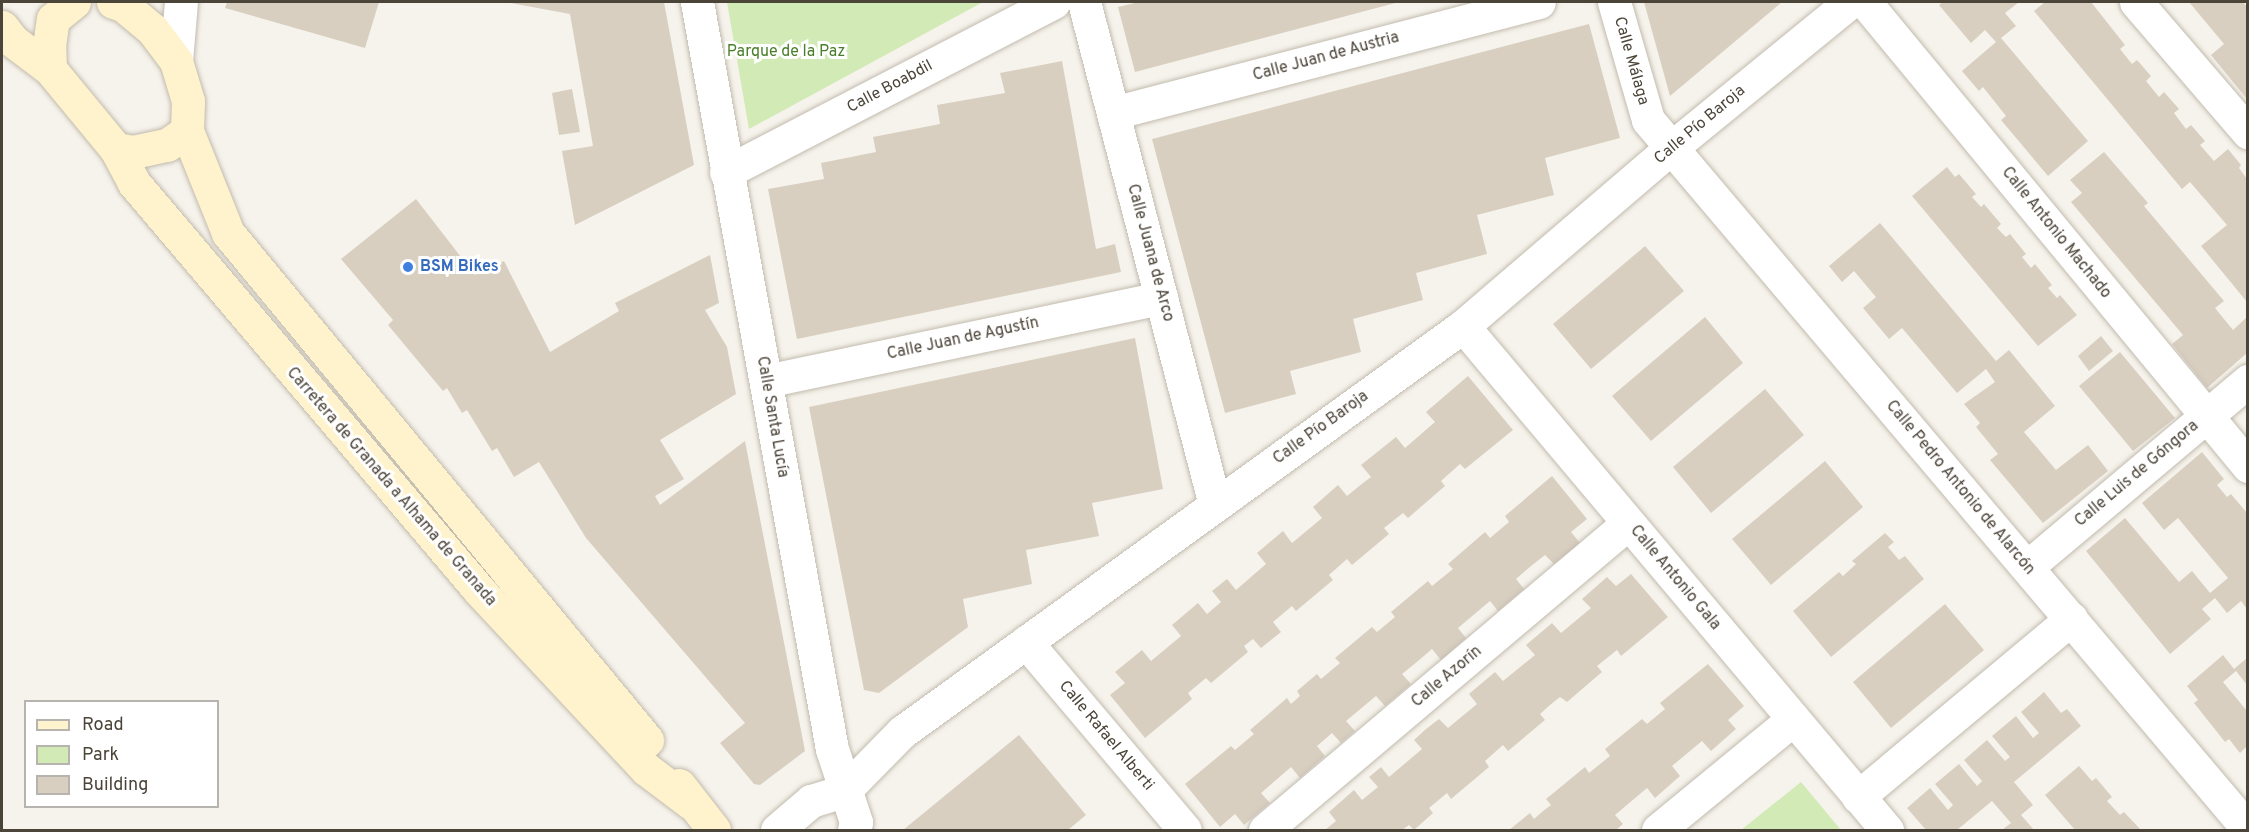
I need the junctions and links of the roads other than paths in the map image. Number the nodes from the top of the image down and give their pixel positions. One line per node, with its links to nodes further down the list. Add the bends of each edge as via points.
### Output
1 (3, 2): 14 (main road)
2 (71, 2): 14 (main road, via 53,19)
3 (113, 2): 15 (main road, via 123,5 152,29)
4 (181, 2): 15 (street)
5 (697, 2): 21 (street, Calle Santa Lucía)
6 (1053, 2): 21 (street, Calle Boabdil)
7 (1084, 2): 16 (street, Calle Juana de Arco)
8 (1539, 2): 16 (street, Calle Juan de Austria)
9 (1614, 2): 19 (street, Calle Málaga, via 1648,120)
10 (1850, 2): 19 (street, Calle Pío Baroja)
11 (1865, 2): 26 (street, Calle Antonio Machado)
12 (2136, 2): 18 (street)
13 (2, 27): 14 (main road, via 13,41)
14 (50, 58): 20 (main road)
15 (176, 61): 17 (main road, via 188,101)
16 (1113, 113): 22 (street, Calle Juana de Arco)
17 (187, 131): 20 (main road, via 167,145); 36 (main road, Carretera de Granada a Alhama de Granada, via 228,233 661,757)
18 (2247, 132)
19 (1671, 148): 23 (street, Calle Pío Baroja); 30 (street, Calle Pedro Antonio de Alarcón)
20 (125, 150): 36 (main road, Carretera de Granada a Alhama de Granada, via 219,255 236,306 479,590 646,769)
21 (726, 172): 24 (street, Calle Santa Lucía)
22 (1161, 298): 24 (street, Calle Juan de Agustín); 28 (street, Calle Juana de Arco)
23 (1463, 326): 28 (street, Calle Pío Baroja); 29 (street, Calle Antonio Gala)
24 (766, 381): 34 (street, Calle Santa Lucía, via 832,749)
25 (2247, 381): 26 (street, Calle Luis de Góngora)
26 (2206, 416): 27 (street, Calle Antonio Machado); 30 (street, Calle Luis de Góngora)
27 (2247, 466)
28 (1215, 505): 32 (street, Calle Pío Baroja)
29 (1628, 523): 33 (street, Calle Antonio Gala); 42 (street, Calle Azorín)
30 (2027, 567): 31 (street, Calle Pedro Antonio de Alarcón)
31 (2071, 619): 35 (street); 37 (street, Calle Pedro Antonio de Alarcón)
32 (1026, 642): 34 (street, Calle Pío Baroja, via 902,732); 41 (street, Calle Rafael Alberti)
33 (1793, 719): 35 (street, Calle Antonio Gala); 43 (street)
34 (844, 790): 39 (street, Calle Pío Baroja, via 812,801); 40 (street, Calle Santa Lucía, via 856,822)
35 (1858, 796): 44 (street, Calle Antonio Gala)
36 (691, 803): 38 (main road, Carretera de Granada a Alhama de Granada)
37 (2242, 812)
38 (714, 831)
39 (777, 831)
40 (854, 831)
41 (1185, 831)
42 (1265, 831)
43 (1658, 831)
44 (1887, 831)

